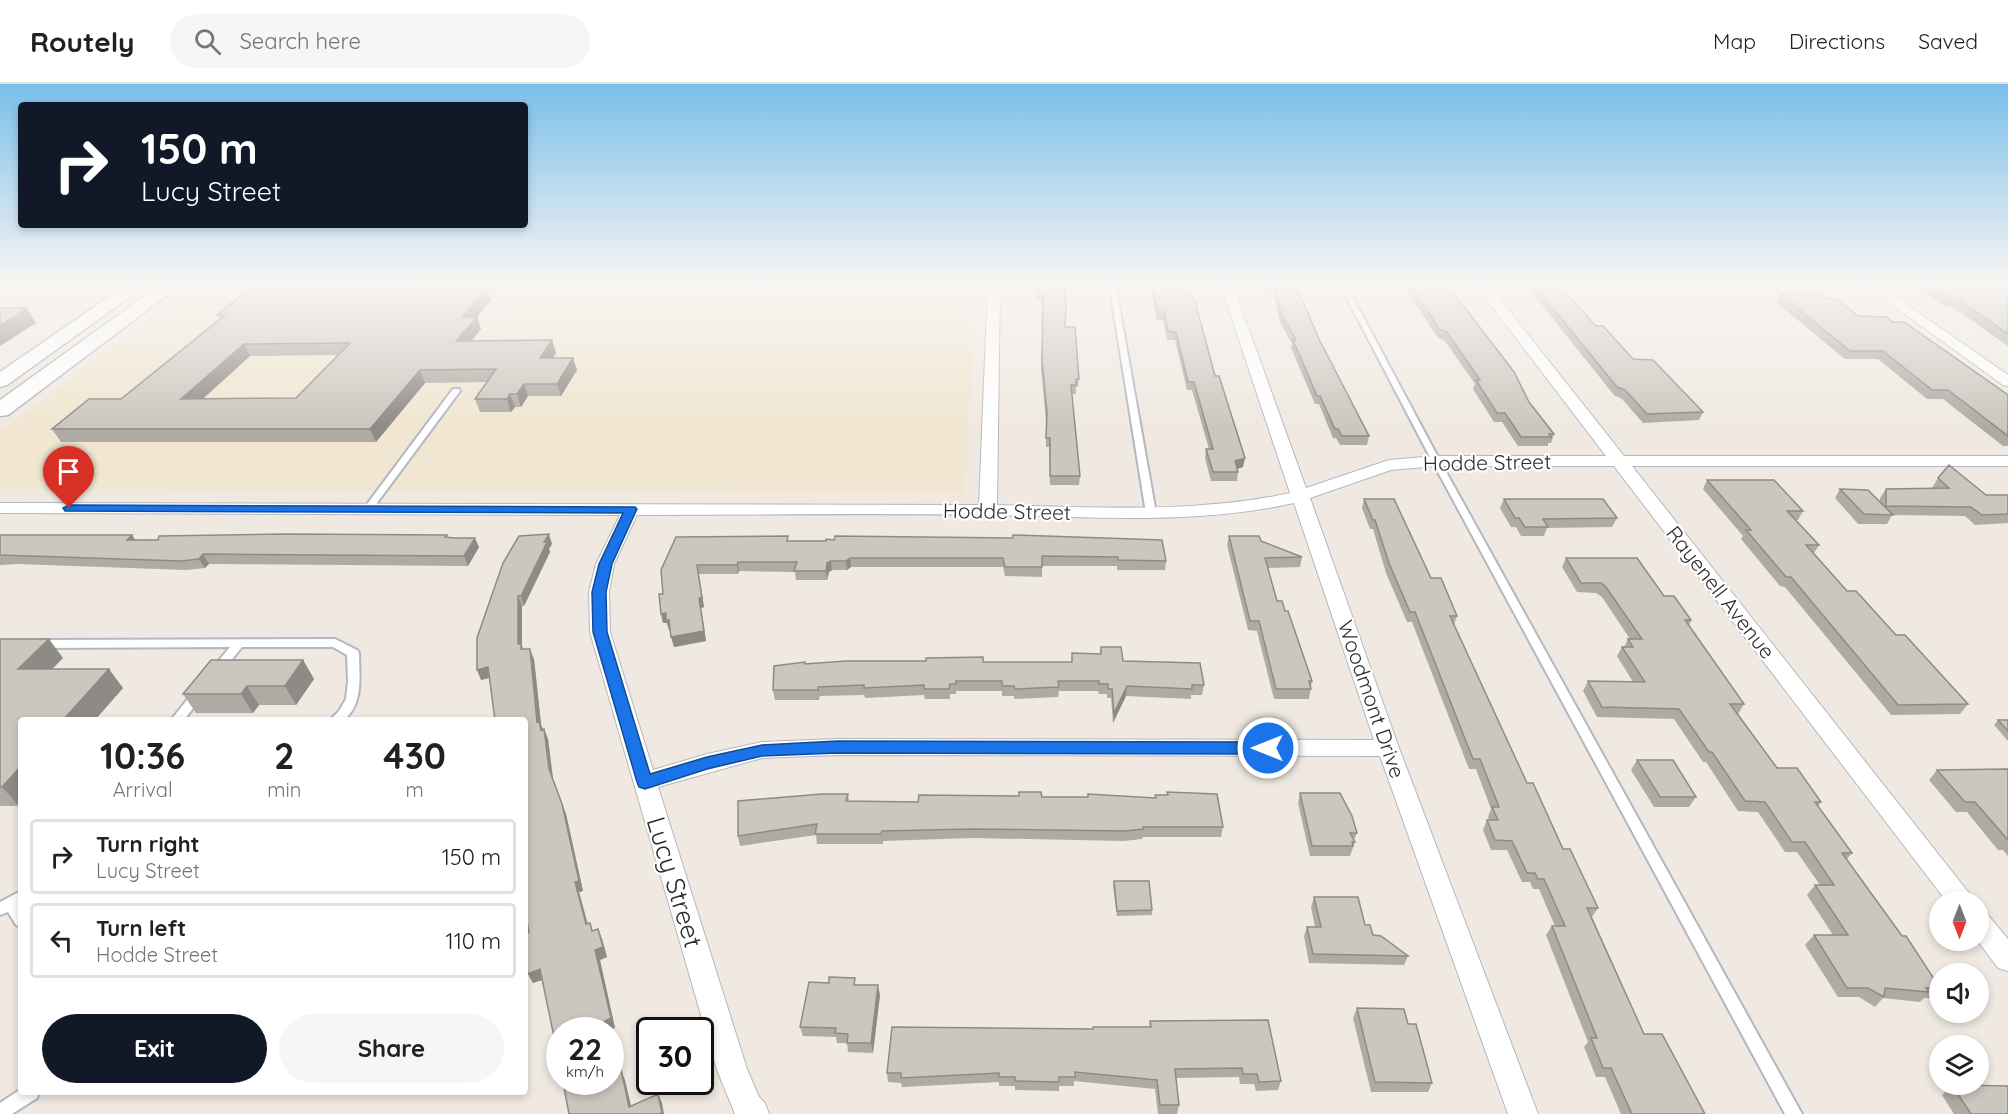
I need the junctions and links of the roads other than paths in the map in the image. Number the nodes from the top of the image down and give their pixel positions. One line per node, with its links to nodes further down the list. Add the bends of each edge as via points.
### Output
1 (71, 331): 9 (main road)
2 (108, 331): 10 (main road)
3 (993, 331): 22 (street)
4 (1120, 331): 23 (lane)
5 (1243, 331): 18 (street, Woodmont Drive)
6 (1367, 331): 15 (lane)
7 (1517, 331): 16 (street, Rayenell Avenue)
8 (1936, 331): 12 (street)
9 (34, 357): 10 (main road); 11 (main road)
10 (72, 357): 14 (main road)
11 (0, 381)
12 (2008, 382)
13 (456, 391): 20 (lane)
14 (0, 410)
15 (1436, 461): 16 (street, Hodde Street); 18 (street, Hodde Street, via 1389,465); 39 (lane)
16 (1618, 461): 17 (street, Hodde Street); 30 (street, Rayenell Avenue)
17 (2008, 461)
18 (1300, 496): 23 (street, Hodde Street, via 1250,507); 28 (street, Woodmont Drive)
19 (0, 508): 20 (street, Hodde Street)
20 (369, 509): 21 (street, Hodde Street)
21 (631, 509): 22 (street, Hodde Street); 29 (street, Lucy Street, via 605,564 599,592 600,632)
22 (988, 510): 23 (street, Hodde Street)
23 (1151, 513)
24 (239, 643): 25 (lane); 26 (lane); 27 (lane, via 335,643 352,653 354,693)
25 (24, 644)
26 (179, 717)
27 (341, 717)
28 (1388, 748): 29 (street, via 762,750); 38 (street, Woodmont Drive)
29 (645, 782): 37 (street, Lucy Street, via 732,1070)
30 (1954, 891)
31 (10, 903): 32 (lane)
32 (18, 916)
33 (1989, 936): 34 (street)
34 (2008, 959)
35 (26, 1095): 36 (lane)
36 (0, 1112)
37 (754, 1114)
38 (1523, 1114)
39 (1794, 1114)

